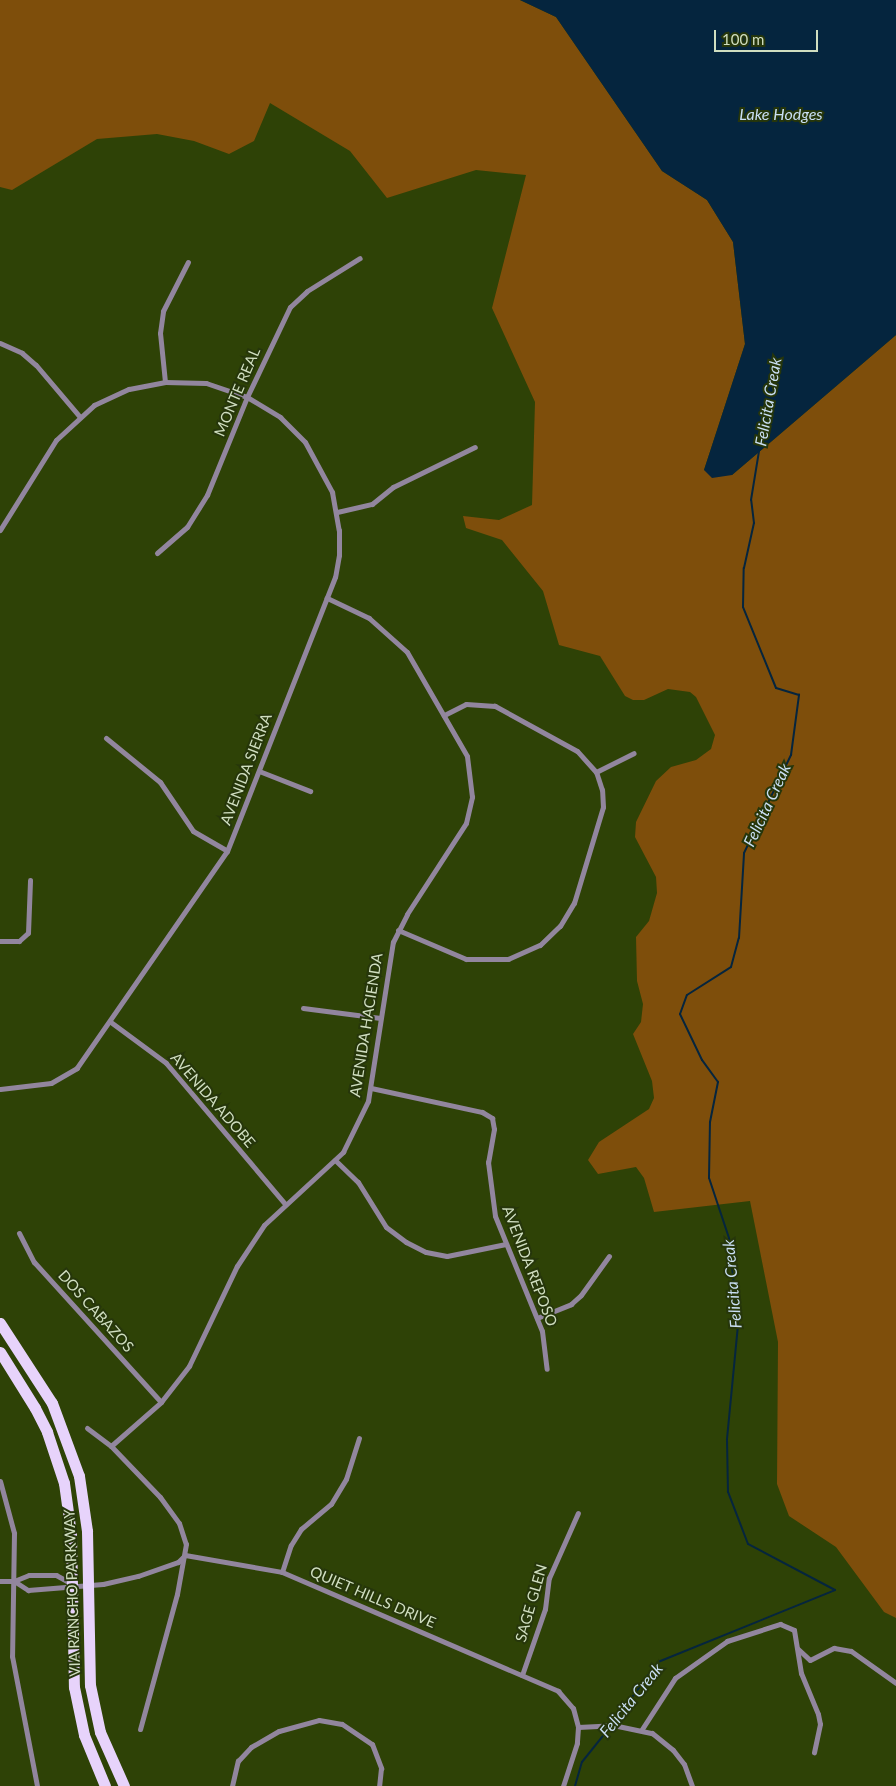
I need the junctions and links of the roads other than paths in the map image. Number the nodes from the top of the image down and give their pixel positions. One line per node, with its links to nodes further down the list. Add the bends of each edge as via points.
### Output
1 (360, 258): 5 (street, MONTE REAL, via 307,291 290,307)
2 (188, 262): 4 (street, via 163,311 160,332)
3 (0, 343): 6 (street, via 22,353 36,365)
4 (165, 382): 5 (street, AVENIDA SIERRA, via 206,383); 6 (street, AVENIDA SIERRA, via 129,389 94,405)
5 (247, 397): 8 (street, AVENIDA SIERRA, via 280,417 305,442 326,477); 10 (street, MONTE REAL, via 196,516)
6 (80, 417): 9 (street, AVENIDA SIERRA, via 56,440)
7 (475, 448): 8 (street, via 392,487 372,504)
8 (337, 512): 11 (street, AVENIDA SIERRA, via 339,555)
9 (0, 530)
10 (157, 553)
11 (327, 598): 12 (street, AVENIDA HACIENDA, via 369,618 407,652); 15 (street, AVENIDA SIERRA)
12 (444, 714): 16 (street, via 466,704 495,706 577,752); 20 (street, AVENIDA HACIENDA, via 469,765 472,797 458,840)
13 (106, 738): 18 (street, via 160,782 194,831)
14 (634, 753): 16 (street)
15 (259, 772): 17 (street); 18 (street, AVENIDA SIERRA)
16 (596, 772): 20 (street, via 603,807 574,903 560,926 540,945 508,959 466,959)
17 (310, 791)
18 (227, 851): 24 (street, AVENIDA SIERRA)
19 (30, 880): 21 (street, via 28,933 20,941)
20 (398, 930): 23 (street, AVENIDA HACIENDA, via 387,965)
21 (0, 942)
22 (303, 1008): 23 (street)
23 (380, 1018): 25 (street, AVENIDA HACIENDA)
24 (112, 1023): 26 (street, AVENIDA SIERRA, via 88,1057 68,1075 41,1085); 28 (street, AVENIDA ADOBE, via 166,1062)
25 (371, 1088): 27 (street, AVENIDA HACIENDA, via 362,1118); 30 (street, AVENIDA REPOSO, via 482,1112 492,1118 490,1190)
26 (0, 1089)
27 (335, 1160): 28 (street, AVENIDA HACIENDA); 30 (street, via 358,1182 386,1227 419,1248 457,1256)
28 (285, 1204): 36 (street, AVENIDA HACIENDA, via 247,1247 189,1366)
29 (19, 1233): 36 (street, DOS CABAZOS, via 34,1262)
30 (506, 1244): 32 (street, AVENIDA REPOSO)
31 (609, 1256): 32 (street, via 581,1295 570,1304)
32 (537, 1318): 35 (street, AVENIDA REPOSO, via 546,1350)
33 (0, 1323): 47 (main road, VIA RANCHO PARKWAY, via 52,1403 71,1450 86,1509)
34 (0, 1352): 46 (main road, VIA RANCHO PARKWAY, via 35,1408 56,1459 69,1510)
35 (547, 1369)
36 (161, 1402): 39 (street, AVENIDA HACIENDA)
37 (87, 1428): 39 (street)
38 (359, 1438): 43 (street, via 346,1479 331,1504 301,1529 291,1545)
39 (111, 1446): 42 (street, via 160,1497 179,1523)
40 (0, 1481): 45 (street, via 12,1520)
41 (578, 1513): 49 (street, SAGE GLEN, via 549,1578 545,1609)
42 (185, 1555): 43 (street, QUIET HILLS DRIVE); 47 (street, via 178,1562 138,1576); 52 (street)
43 (282, 1572): 49 (street, QUIET HILLS DRIVE)
44 (0, 1581): 45 (street)
45 (14, 1581): 46 (street, via 29,1575 56,1575); 46 (street, via 28,1590 55,1590); 55 (street, via 12,1656)
46 (72, 1584): 47 (street); 56 (main road, VIA RANCHO PARKWAY, via 74,1687 84,1735)
47 (88, 1584): 57 (main road, VIA RANCHO PARKWAY, via 90,1685 100,1732)
48 (796, 1647): 50 (street, via 810,1660 834,1648 851,1651); 53 (street, via 794,1630 780,1624 727,1641 674,1678); 54 (street, via 801,1673 820,1724)
49 (522, 1674): 51 (street, QUIET HILLS DRIVE, via 558,1691 573,1708)
50 (896, 1683)
51 (578, 1727): 53 (street, via 613,1725); 60 (street, QUIET HILLS DRIVE, via 577,1743)
52 (140, 1729)
53 (642, 1729): 61 (street, via 673,1750 684,1764)
54 (814, 1752)
55 (37, 1786)
56 (105, 1786)
57 (124, 1786)
58 (232, 1786): 59 (street, via 238,1761 251,1747 279,1731 319,1720 342,1724 372,1744 381,1768)
59 (379, 1786)
60 (563, 1786)
61 (692, 1786)

